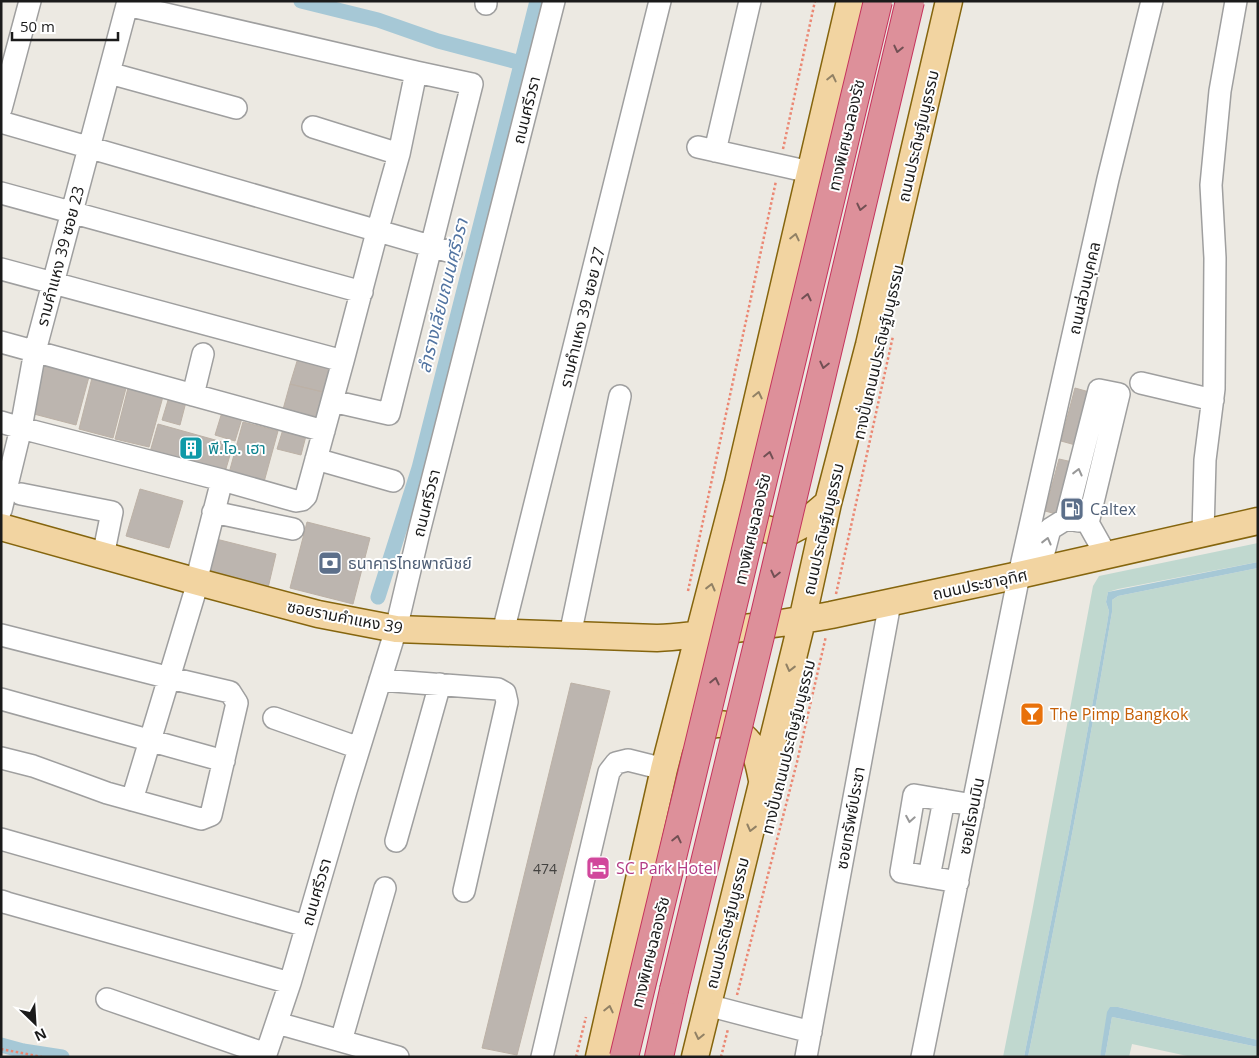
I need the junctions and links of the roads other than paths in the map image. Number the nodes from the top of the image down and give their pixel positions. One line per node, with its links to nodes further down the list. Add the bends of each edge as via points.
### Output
1 (30, 1): 13 (street)
2 (554, 1): 58 (street, ถนนศรีวรา)
3 (660, 1): 59 (street, รามคำแหง 39 ซอย 27)
4 (750, 1): 19 (street, via 706,149)
5 (850, 1): 19 (main road, one-way to 5)
6 (878, 1): 95 (highway, ทางพิเศษฉลองรัช, one-way to 6, bridge)
7 (910, 1): 96 (highway, ทางพิเศษฉลองรัช, one-way to 96, bridge)
8 (949, 1): 43 (main road, ถนนประดิษฐ์มนูธรรม, via 870,345)
9 (1152, 1): 54 (street, ถนนส่วนบุคคล, via 1108,179)
10 (1236, 1): 34 (street, via 1220,91 1211,185 1215,258)
11 (416, 72): 12 (street, รามคำแหง 39 ซอย 23, via 128,4); 18 (street); 23 (street, via 472,84)
12 (109, 73): 14 (street); 17 (street, รามคำแหง 39 ซอย 23)
13 (3, 95)
14 (236, 108)
15 (1, 122): 17 (street)
16 (313, 127): 18 (street)
17 (90, 147): 21 (street, รามคำแหง 39 ซอย 23); 22 (street)
18 (399, 154): 22 (street)
19 (810, 172): 41 (main road, one-way to 19)
20 (1, 193): 21 (street)
21 (72, 212): 25 (street, รามคำแหง 39 ซอย 23); 26 (street)
22 (377, 232): 23 (street); 26 (street)
23 (441, 250): 35 (street, via 389,414)
24 (1, 268): 25 (street)
25 (54, 283): 28 (street, รามคำแหง 39 ซอย 23); 30 (street)
26 (362, 292): 30 (street)
27 (1, 342): 28 (street)
28 (35, 351): 32 (street); 36 (street, รามคำแหง 39 ซอย 23)
29 (203, 354): 32 (street)
30 (344, 361): 35 (street)
31 (1141, 383): 34 (street)
32 (193, 395): 37 (street)
33 (620, 396): 62 (street)
34 (1213, 400): 51 (street, via 1205,460)
35 (332, 401): 37 (street)
36 (11, 425): 39 (street); 44 (street, รามคำแหง 39 ซอย 23)
37 (324, 431): 38 (street)
38 (316, 459): 39 (street, via 302,500); 40 (street)
39 (222, 480): 45 (street)
40 (393, 481)
41 (738, 483): 43 (main road, via 742,504 758,527 785,534); 60 (main road, one-way to 41)
42 (22, 494): 53 (street, via 112,512)
43 (828, 503): 57 (main road, ถนนประดิษฐ์มนูธรรม)
44 (1, 510)
45 (213, 512): 50 (street); 55 (street)
46 (1066, 519): 48 (street); 48 (street, one-way to 48, via 1099,390 1119,394); 54 (street, one-way to 46, via 1050,529)
47 (1258, 521): 51 (main road, ถนนประชาอุทิศ)
48 (1088, 523): 52 (street)
49 (1, 527): 53 (main road, ซอยรามคำแหง 39)
50 (294, 529)
51 (1202, 533): 52 (main road, ถนนประชาอุทิศ)
52 (1106, 555): 54 (main road, ถนนประชาอุทิศ)
53 (103, 556): 55 (main road, ซอยรามคำแหง 39)
54 (1029, 573): 56 (main road, ถนนประชาอุทิศ); 76 (street, ซอยโรจนมิน)
55 (197, 582): 58 (main road, ซอยรามคำแหง 39, via 318,614); 63 (street)
56 (890, 603): 57 (main road, ถนนประชาอุทิศ); 89 (street, ซอยทรัพย์ประชา)
57 (802, 621): 60 (main road, ถนนประชาอุทิศ); 73 (main road, ถนนประดิษฐ์มนูธรรม, one-way to 73)
58 (396, 629): 59 (main road, ซอยรามคำแหง 39); 64 (street, ถนนศรีวรา)
59 (503, 632): 62 (main road, ซอยรามคำแหง 39)
60 (699, 634): 62 (main road, ซอยรามคำแหง 39, via 657,638); 72 (main road)
61 (1, 635): 63 (street)
62 (570, 635)
63 (170, 678): 68 (street); 71 (street, via 230,692 237,703)
64 (380, 680): 65 (street); 69 (street, ถนนศรีวรา)
65 (440, 684): 78 (street); 82 (street, via 498,689 506,693 507,702)
66 (1, 699): 68 (street)
67 (274, 718): 69 (street)
68 (151, 740): 71 (street); 74 (street)
69 (359, 748): 84 (street, ถนนศรีวรา)
70 (1, 758): 74 (street)
71 (224, 761): 74 (street, via 211,815 200,819)
72 (665, 766): 73 (main road, via 686,736 720,723 746,738 754,750); 93 (street, via 628,760 616,763 609,772); 94 (main road, one-way to 72)
73 (762, 780): 87 (main road, ถนนประดิษฐ์มนูธรรม, one-way to 87)
74 (132, 800)
75 (944, 800): 76 (street); 79 (street); 79 (street, one-way to 79, via 914,796 901,872)
76 (973, 805): 80 (street, ซอยโรจนมิน)
77 (1, 839): 84 (street)
78 (396, 841)
79 (929, 877): 80 (street)
80 (958, 882): 99 (street, ซอยโรจนมิน)
81 (385, 888): 90 (street)
82 (464, 891)
83 (1, 901): 85 (street)
84 (306, 926): 85 (street, ถนนศรีวรา)
85 (290, 983): 88 (street, ถนนศรีวรา)
86 (107, 999): 91 (street)
87 (707, 1005): 89 (street); 97 (main road, ถนนประดิษฐ์มนูธรรม, one-way to 97)
88 (277, 1023): 90 (street); 91 (street, ถนนศรีวรา)
89 (811, 1032): 98 (street, ซอยทรัพย์ประชา)
90 (341, 1041): 92 (street)
91 (266, 1055)
92 (394, 1056)
93 (542, 1057)
94 (599, 1057)
95 (624, 1057)
96 (658, 1057)
97 (695, 1057)
98 (806, 1057)
99 (922, 1057)

